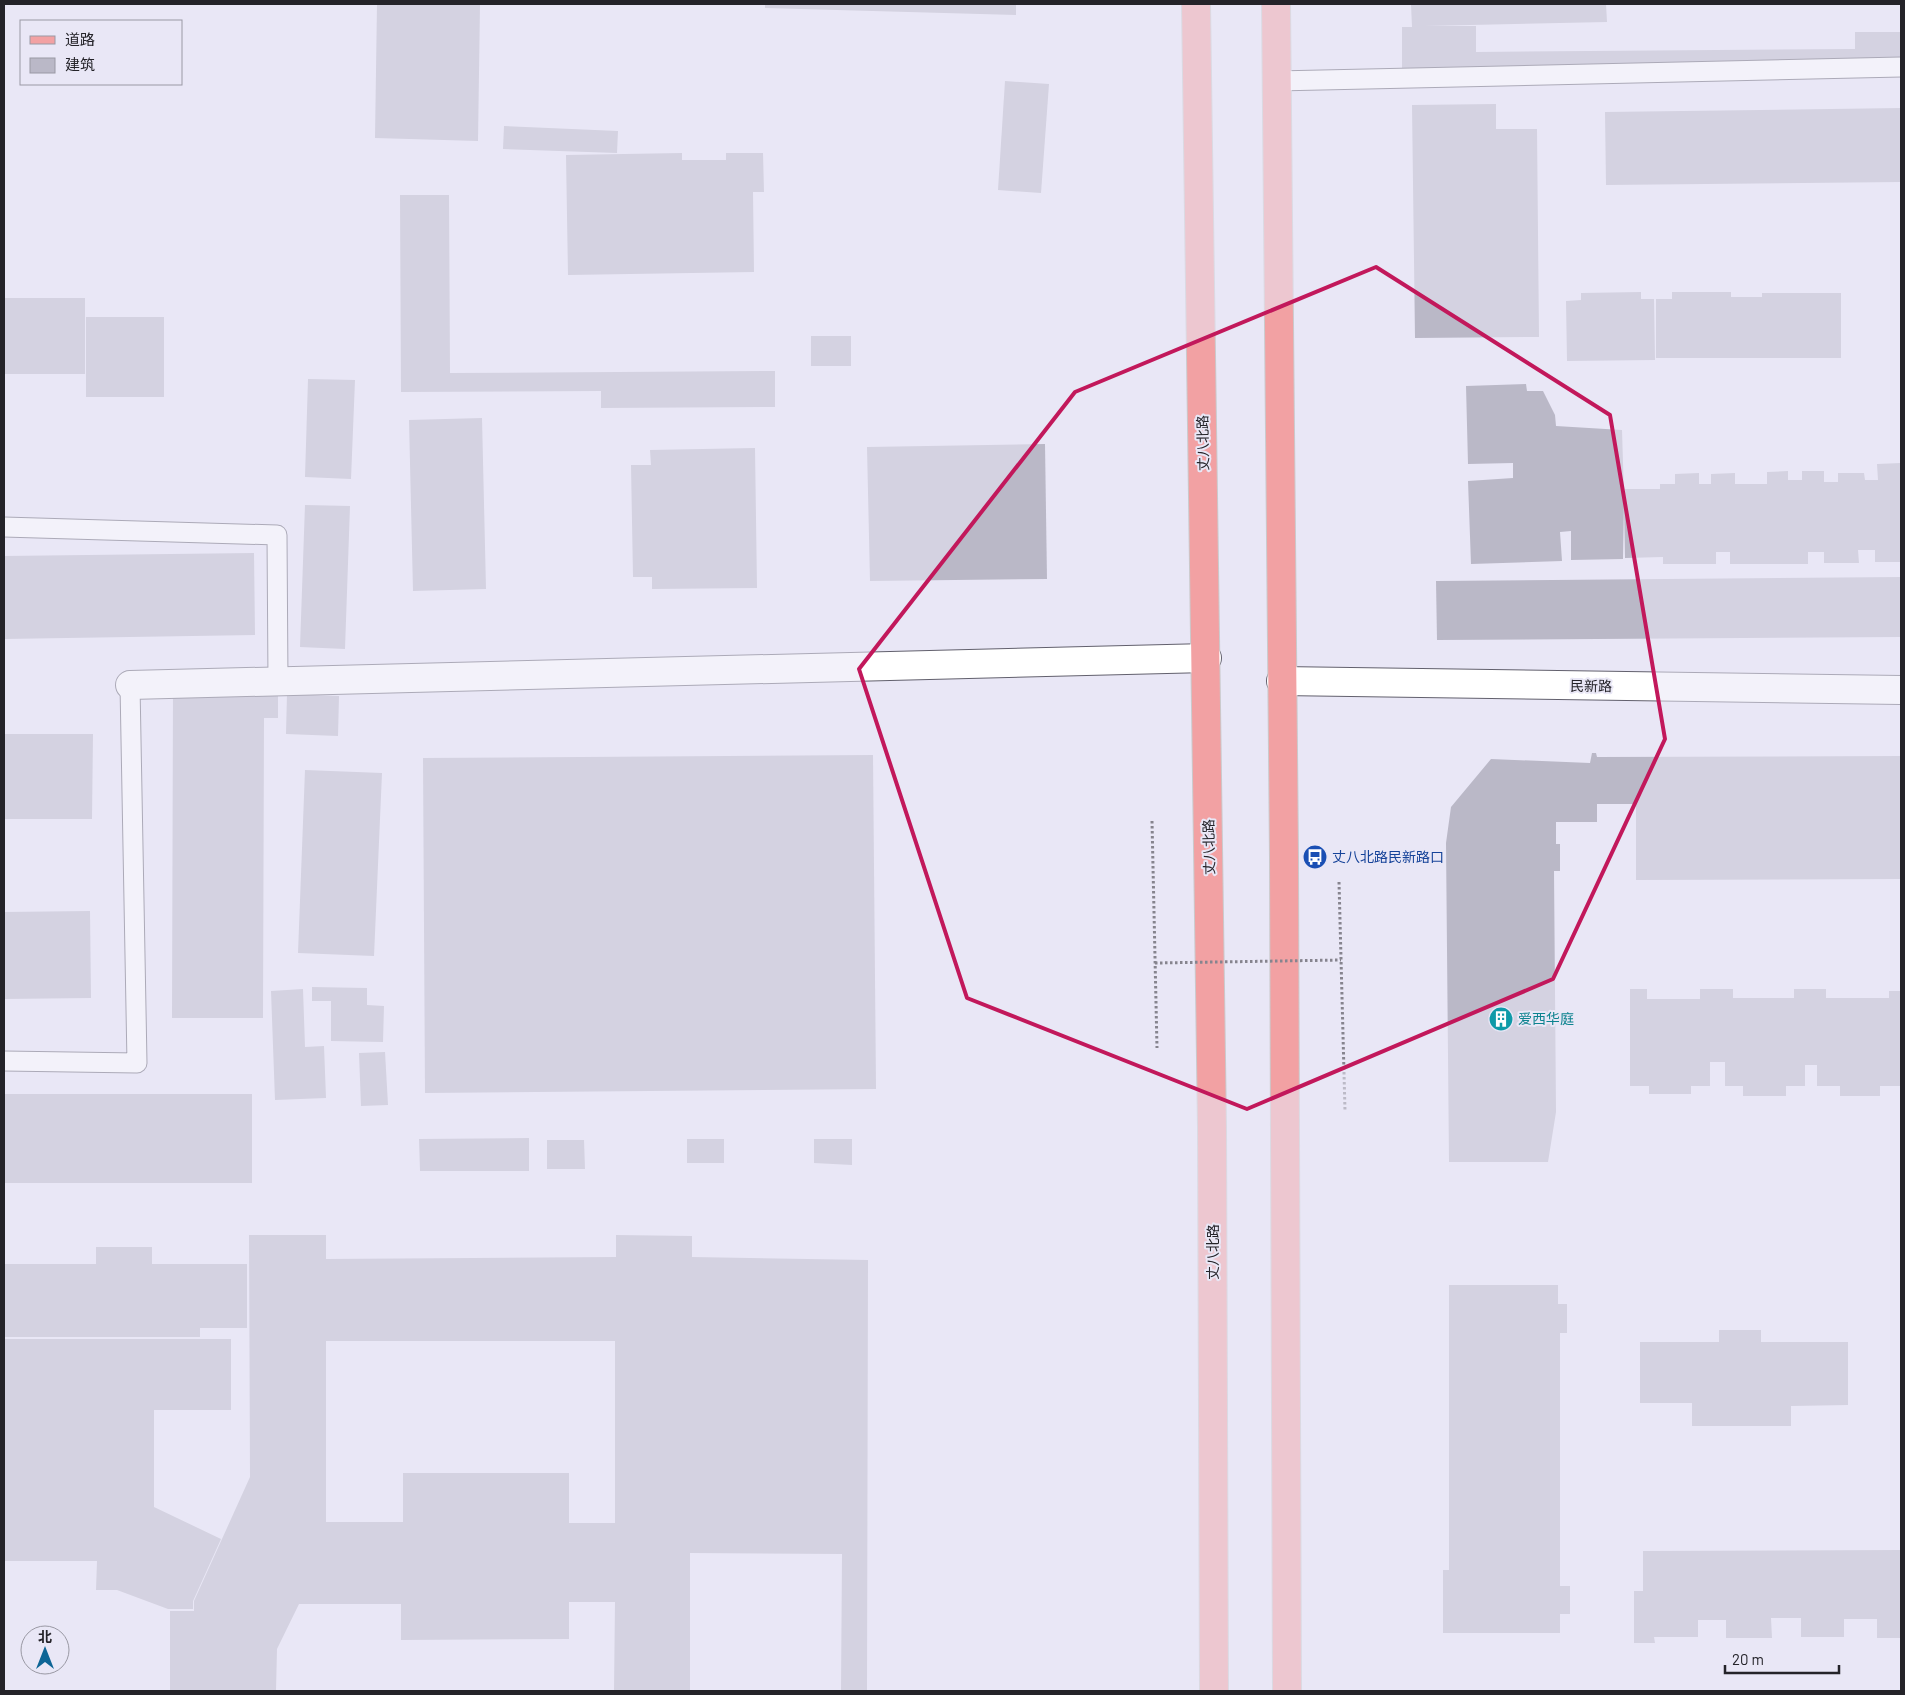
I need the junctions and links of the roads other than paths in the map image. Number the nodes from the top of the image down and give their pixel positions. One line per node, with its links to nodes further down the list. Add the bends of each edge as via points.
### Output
1 (1196, 4): 6 (main road, 丈八北路)
2 (1276, 4): 4 (main road)
3 (1901, 67): 4 (lane)
4 (1276, 81): 8 (main road)
5 (4, 527): 7 (lane, via 277,535)
6 (1207, 658): 7 (street); 12 (main road, 丈八北路)
7 (278, 681): 9 (street)
8 (1282, 681): 10 (street, 民新路); 13 (main road)
9 (130, 685): 11 (lane, via 137,1063)
10 (1901, 690)
11 (4, 1062)
12 (1214, 1691)
13 (1287, 1691)

